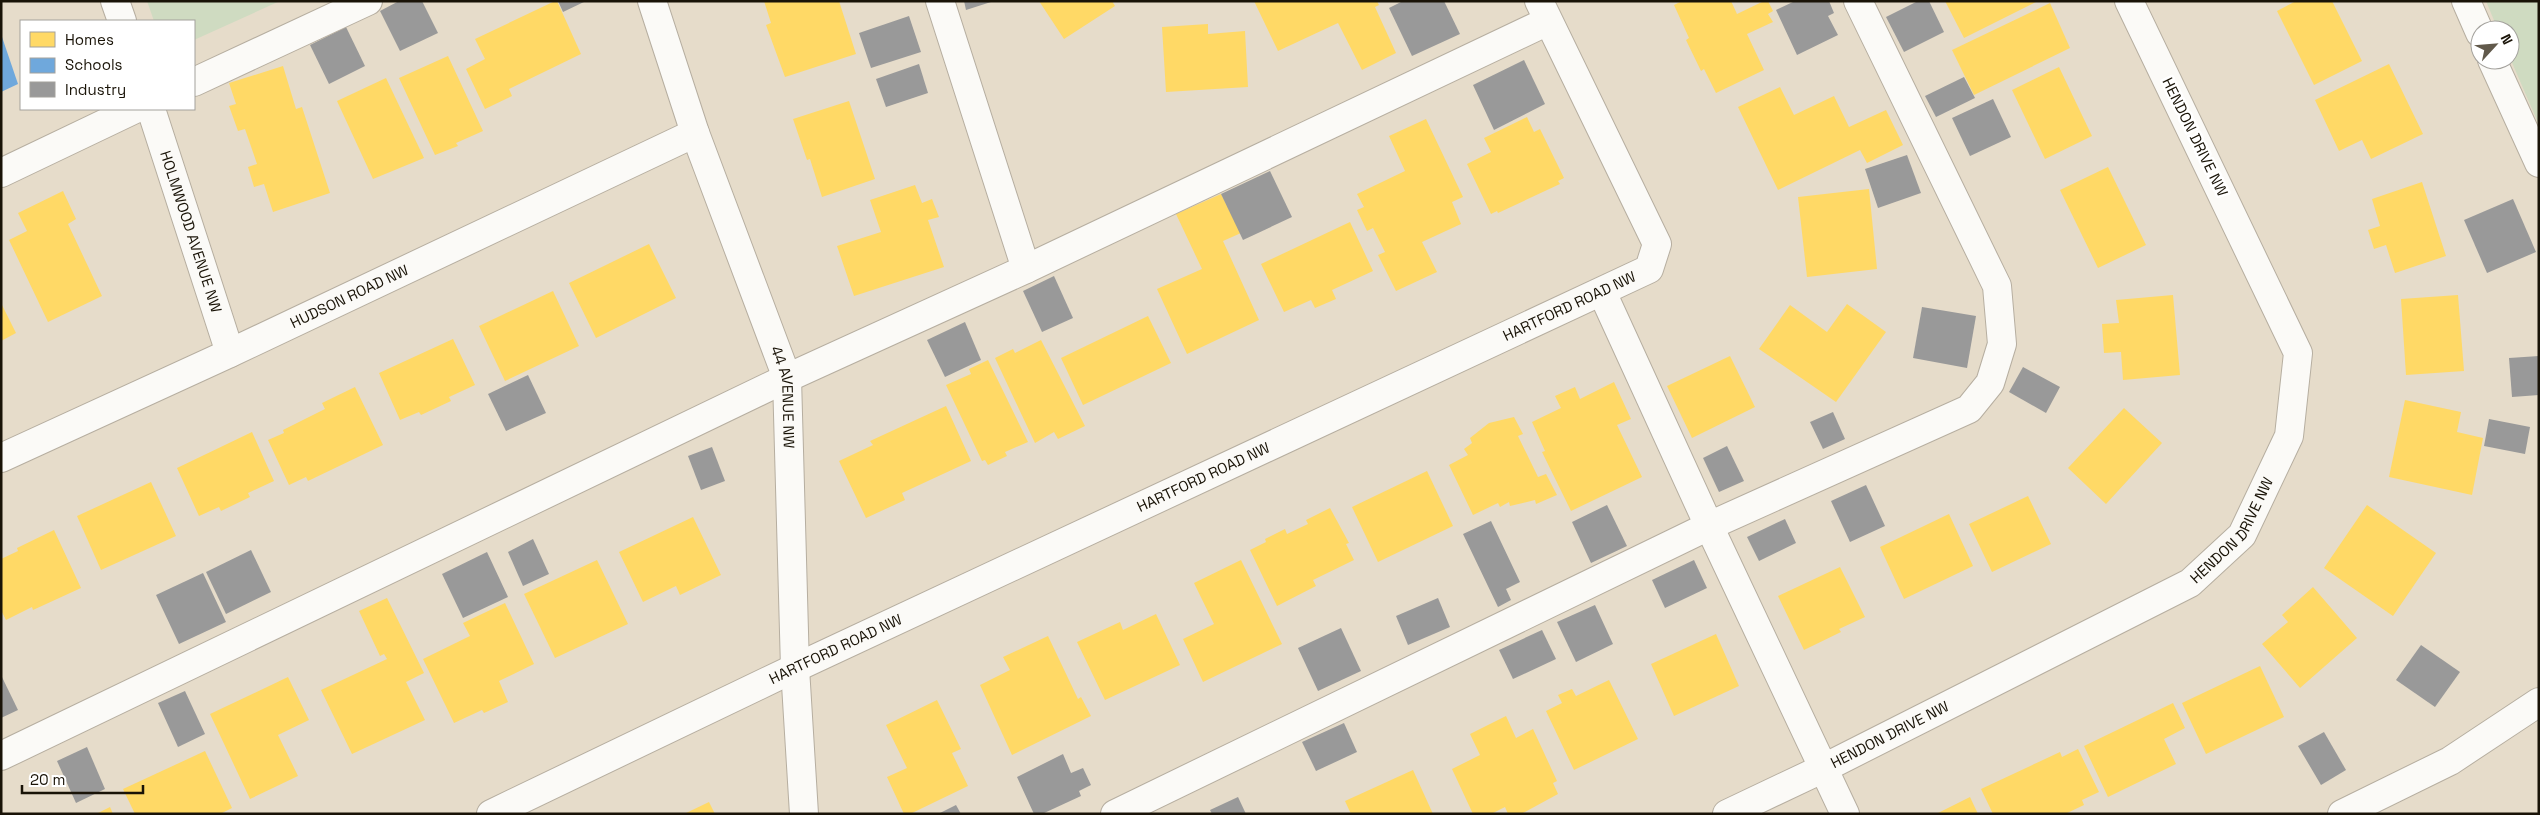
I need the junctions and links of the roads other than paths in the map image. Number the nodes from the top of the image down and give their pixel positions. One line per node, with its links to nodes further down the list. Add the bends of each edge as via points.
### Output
1 (115, 1): 9 (street)
2 (368, 1): 12 (street)
3 (652, 1): 15 (street, 44 AVENUE NW)
4 (940, 1): 18 (street)
5 (1858, 1): 23 (street, via 1997,286 2002,344 1990,383 1969,409)
6 (2129, 1): 27 (street, HENDON DRIVE NW, via 2298,353 2289,436 2242,535 2190,583)
7 (2466, 1): 10 (street)
8 (1543, 11): 18 (street); 19 (street, HARTFORD ROAD NW, via 1657,244 1649,269)
9 (122, 20)
10 (2474, 20)
11 (2497, 70): 16 (street)
12 (195, 82)
13 (133, 110): 17 (street)
14 (151, 110): 20 (street, HOLMWOOD AVENUE NW)
15 (695, 133): 20 (street, HUDSON ROAD NW); 21 (street, 44 AVENUE NW)
16 (2539, 163)
17 (1, 173)
18 (1026, 268): 21 (street)
19 (1602, 292): 23 (street); 24 (street, HARTFORD ROAD NW)
20 (230, 353): 22 (street, HUDSON ROAD NW)
21 (786, 378): 24 (street, 44 AVENUE NW); 26 (street)
22 (1, 458)
23 (1709, 526): 27 (street); 30 (street)
24 (795, 668): 28 (street, HARTFORD ROAD NW); 29 (street, 44 AVENUE NW)
25 (2539, 702): 33 (street, via 2450,761)
26 (1, 756)
27 (1824, 768): 31 (street, HENDON DRIVE NW); 32 (street)
28 (491, 814)
29 (804, 814)
30 (1115, 814)
31 (1727, 814)
32 (1845, 814)
33 (2342, 814)

